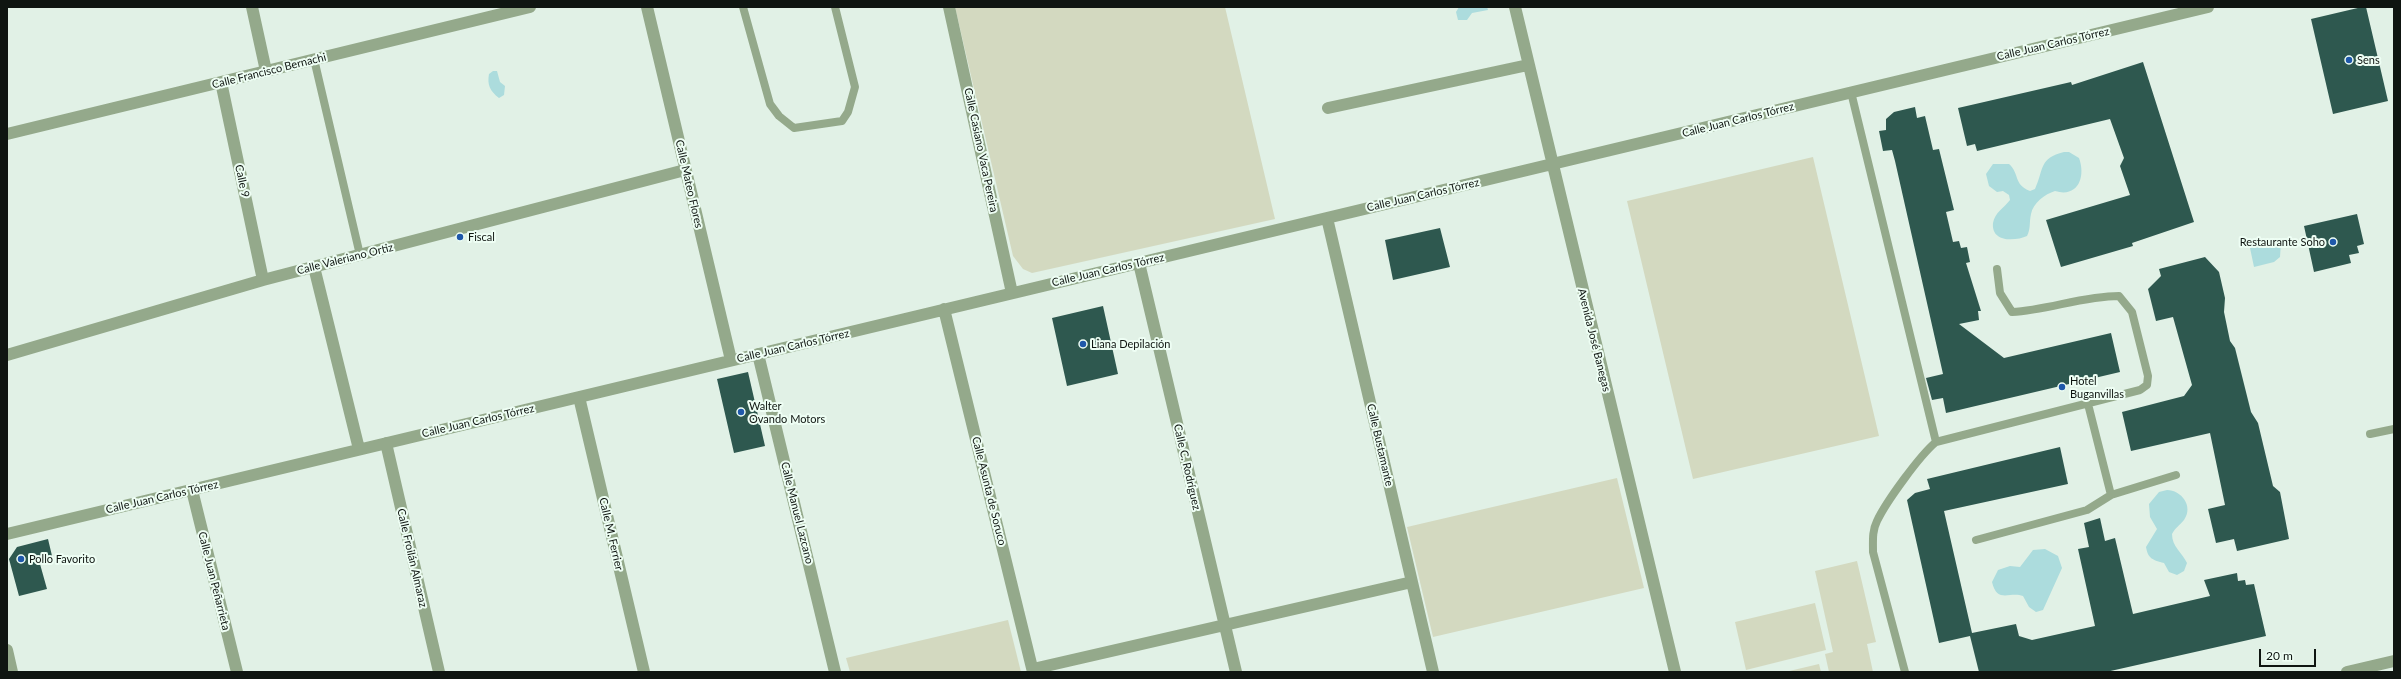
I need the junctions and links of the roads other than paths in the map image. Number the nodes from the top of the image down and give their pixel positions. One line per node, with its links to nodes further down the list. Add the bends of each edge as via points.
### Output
1 (252, 7): 11 (street)
2 (530, 7): 9 (street, Calle Francisco Bernachi)
3 (646, 7): 17 (street, Calle Mateo Flores)
4 (743, 7): 5 (lane, via 770,104 779,116 794,128 842,121 848,112 855,87)
5 (835, 7)
6 (950, 7): 24 (street, Calle Casiano Vaca Pereira)
7 (1515, 7): 10 (street, Avenida José Banegas)
8 (2208, 7): 13 (street, Calle Juan Carlos Tórrez)
9 (314, 59): 11 (street, Calle Francisco Bernachi); 19 (lane)
10 (1528, 65): 14 (street); 16 (street, Avenida José Banegas)
11 (266, 71): 12 (street, Calle Francisco Bernachi)
12 (221, 82): 15 (street, Calle Francisco Bernachi); 23 (street, Calle 9)
13 (1851, 92): 16 (street, Calle Juan Carlos Tórrez); 33 (lane)
14 (1328, 108)
15 (7, 134)
16 (1551, 166): 18 (street, Calle Juan Carlos Tórrez); 53 (street, Avenida José Banegas)
17 (685, 170): 19 (street, Calle Valeriano Ortiz); 28 (street, Calle Mateo Flores)
18 (1327, 218): 20 (street, Calle Juan Carlos Tórrez); 41 (street, Calle Bustamante)
19 (360, 256): 21 (street, Calle Valeriano Ortiz)
20 (1139, 263): 24 (street, Calle Juan Carlos Tórrez); 42 (street, Calle C. Rodríguez)
21 (314, 267): 23 (street, Calle Valeriano Ortiz); 35 (street)
22 (1997, 269): 30 (lane, via 2000,293 2012,312 2098,296 2119,296 2132,312 2148,376 2147,385 2140,390)
23 (263, 280): 27 (street, Calle Valeriano Ortiz)
24 (1012, 293): 25 (street, Calle Juan Carlos Tórrez)
25 (944, 309): 26 (street, Calle Juan Carlos Tórrez); 45 (street, Calle Asunta de Soruco)
26 (758, 354): 28 (street, Calle Juan Carlos Tórrez); 50 (street, Calle Manuel Lazcano)
27 (7, 356)
28 (731, 360): 29 (street, Calle Juan Carlos Tórrez)
29 (579, 397): 34 (street, Calle Juan Carlos Tórrez); 49 (street, Calle M. Ferrier)
30 (2088, 404): 33 (lane); 38 (lane)
31 (2394, 429): 32 (lane)
32 (2370, 434)
33 (1936, 442): 54 (lane, via 1924,451 1877,522 1872,538)
34 (386, 443): 35 (street, Calle Juan Carlos Tórrez); 48 (street, Calle Froilán Almaraz)
35 (359, 449): 37 (street, Calle Juan Carlos Tórrez)
36 (2176, 475): 38 (lane)
37 (192, 490): 39 (street, Calle Juan Carlos Tórrez); 47 (street, Calle Juan Peñarrieta)
38 (2112, 495): 40 (lane, via 2087,510)
39 (7, 534)
40 (1976, 540)
41 (1412, 582): 42 (street); 52 (street, Calle Bustamante)
42 (1225, 625): 45 (street); 51 (street, Calle C. Rodríguez)
43 (7, 650): 46 (street)
44 (2394, 661): 55 (street)
45 (1033, 670)
46 (12, 672)
47 (237, 672)
48 (438, 672)
49 (644, 672)
50 (835, 672)
51 (1236, 672)
52 (1433, 672)
53 (1676, 672)
54 (1905, 672)
55 (2347, 672)

